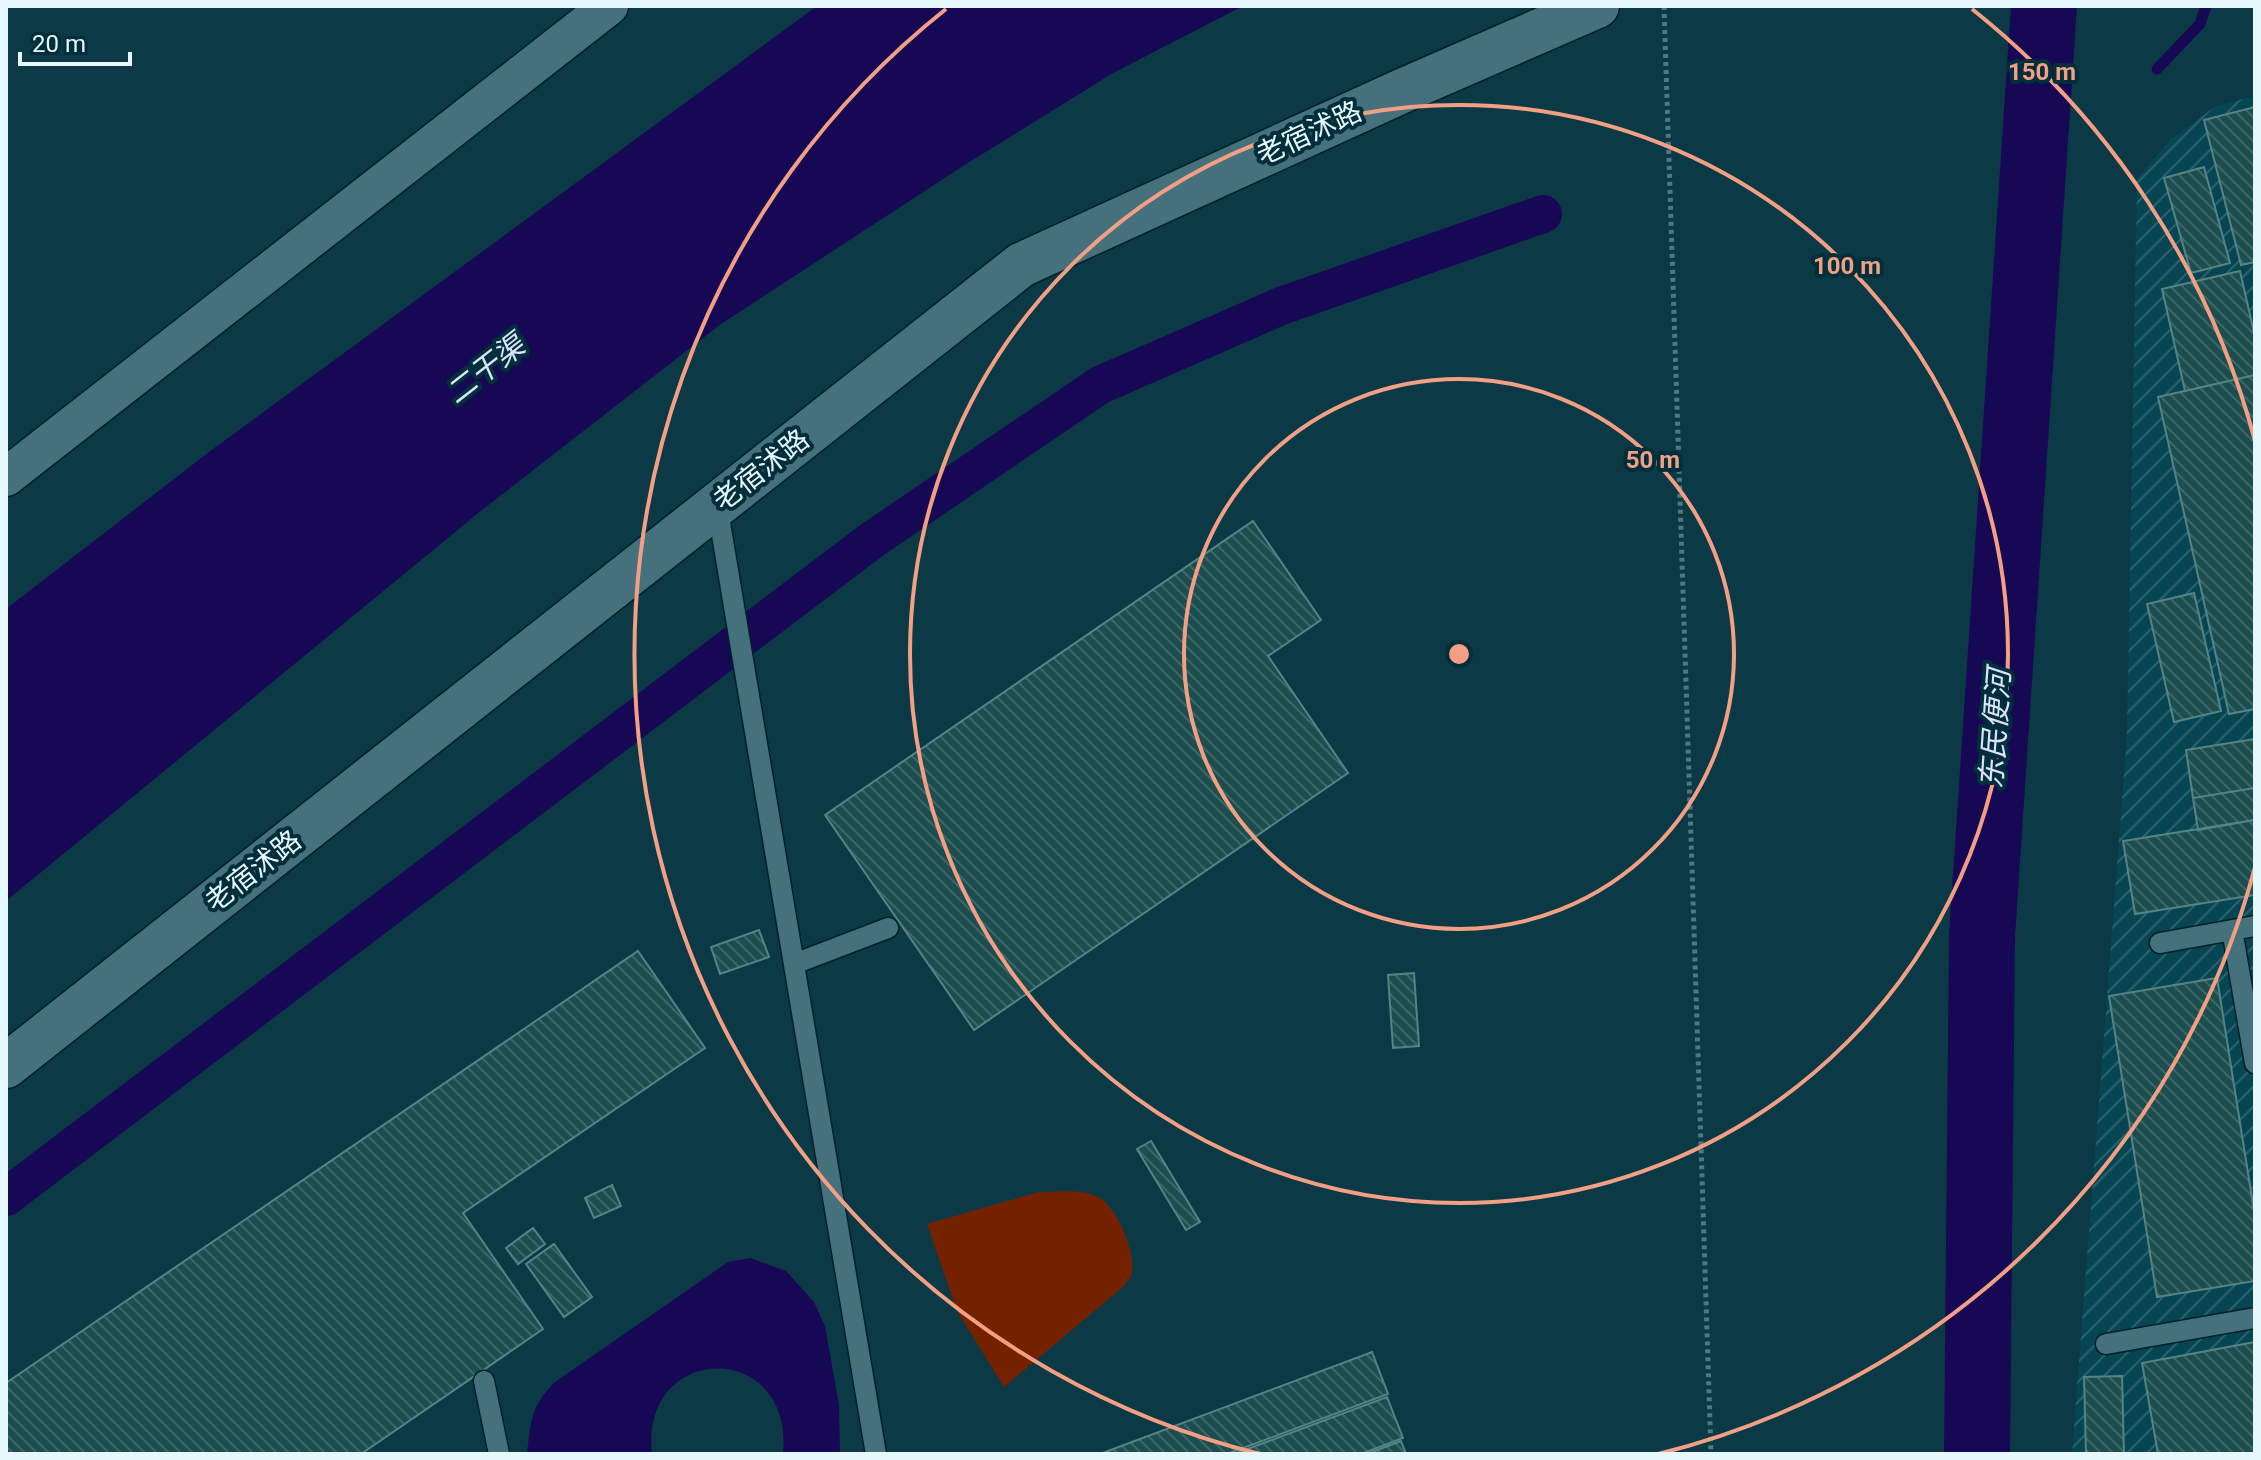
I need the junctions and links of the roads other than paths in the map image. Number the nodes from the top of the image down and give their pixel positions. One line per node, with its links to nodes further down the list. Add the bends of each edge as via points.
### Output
1 (609, 6): 3 (street)
2 (1597, 6): 4 (main road, 老宿沭路, via 1021,265)
3 (6, 477)
4 (717, 505): 9 (lane); 11 (main road, 老宿沭路)
5 (2255, 926): 7 (lane)
6 (888, 928): 9 (lane)
7 (2232, 930): 8 (lane); 10 (lane)
8 (2160, 943)
9 (794, 964): 16 (lane)
10 (2255, 1063)
11 (6, 1066)
12 (2255, 1318): 13 (lane)
13 (2106, 1344)
14 (484, 1381): 15 (lane)
15 (499, 1454)
16 (876, 1454)

